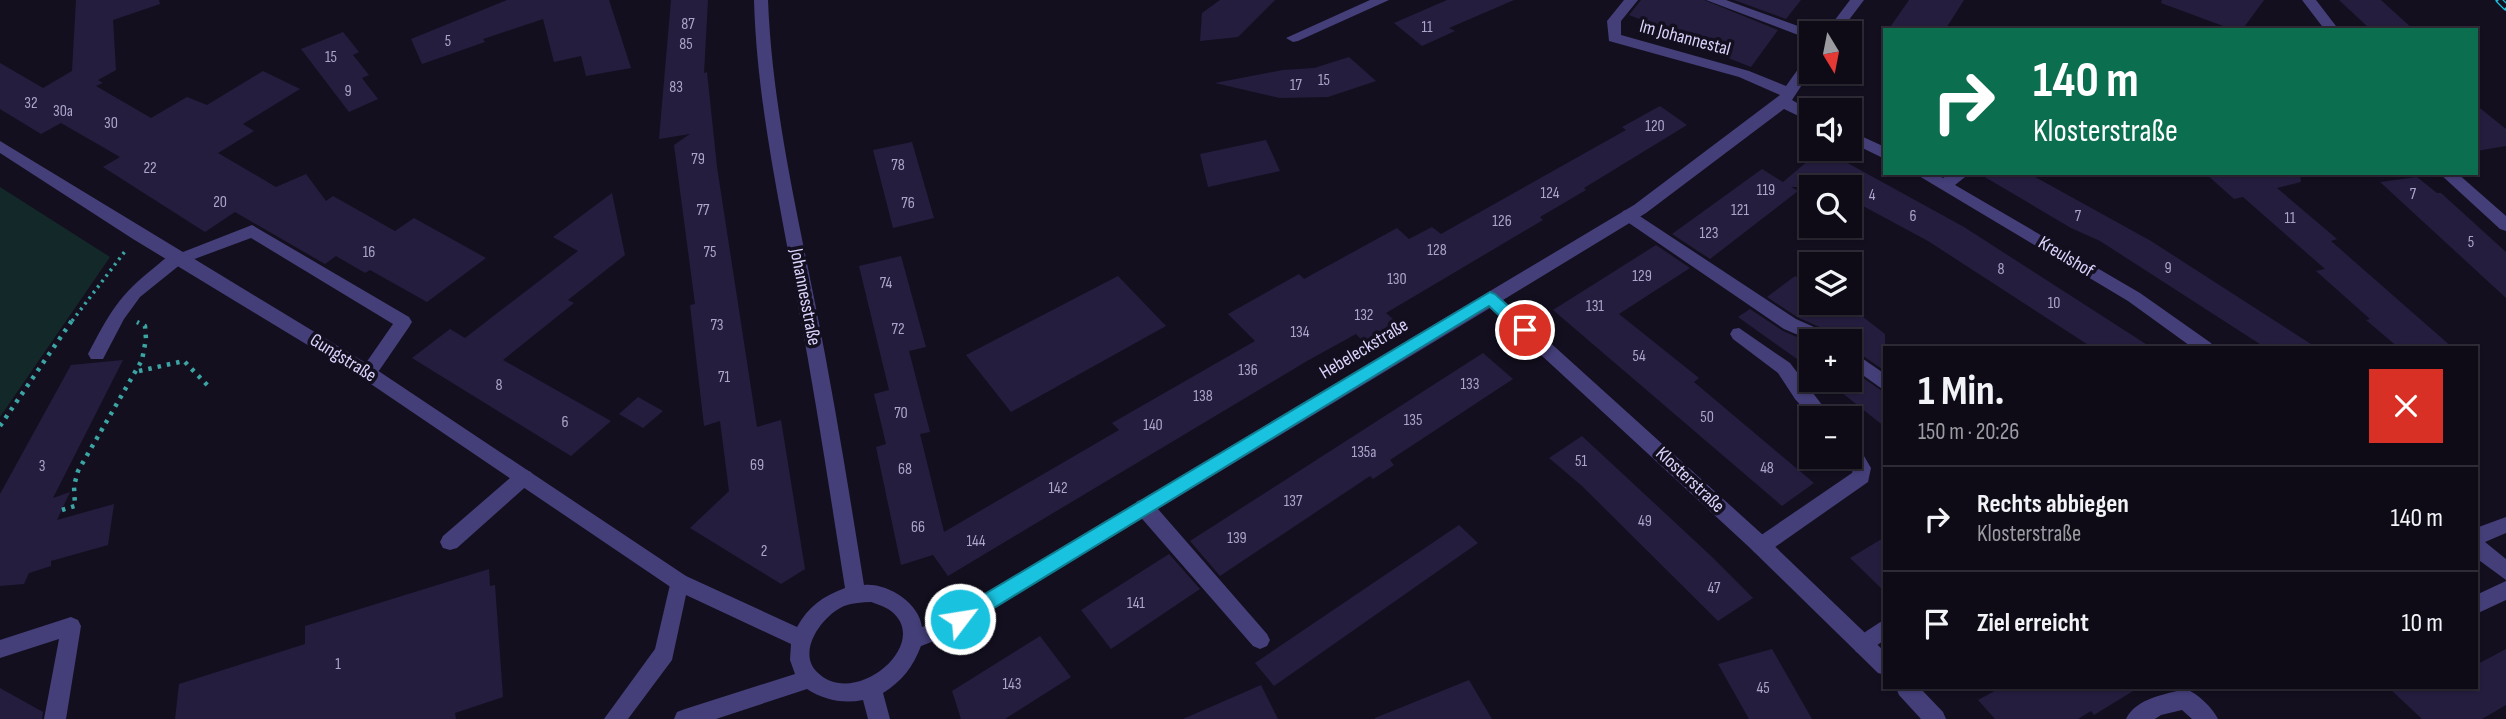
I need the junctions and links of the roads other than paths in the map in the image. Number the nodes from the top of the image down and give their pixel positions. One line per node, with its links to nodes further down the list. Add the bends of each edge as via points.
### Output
1 (761, 0): 44 (street, Johannesstraße, via 761,38 778,159)
2 (1382, 0): 10 (street)
3 (1631, 0): 12 (street, Im Johannestal, via 1614,22 1614,38 1744,74)
4 (1713, 0): 9 (street)
5 (1857, 0): 7 (street)
6 (2309, 0): 8 (street)
7 (1841, 21)
8 (2330, 28)
9 (1799, 31)
10 (1293, 38)
11 (1799, 78): 12 (street, Hebeleckstraße)
12 (1785, 97): 13 (street); 21 (street, Hebeleckstraße)
13 (1799, 108)
14 (1862, 142): 16 (street)
15 (0, 146): 23 (street, Gungstraße)
16 (1883, 153)
17 (1926, 175): 20 (street, Kreulshof)
18 (1959, 175): 20 (street)
19 (2449, 175): 22 (street)
20 (1945, 185): 27 (street, Kreulshof, via 2134,297)
21 (1629, 215): 24 (street, Hebeleckstraße); 25 (street)
22 (2506, 225)
23 (181, 258): 28 (street, via 134,293); 30 (street, Gungstraße); 30 (street, via 252,231 402,322)
24 (1490, 298): 35 (street, Hebeleckstraße); 39 (street, Klosterstraße)
25 (1801, 329)
26 (1739, 334): 32 (street, via 1784,368)
27 (2202, 346)
28 (97, 354)
29 (1862, 367): 31 (street)
30 (368, 373): 34 (street, Gungstraße)
31 (1883, 383)
32 (1812, 406)
33 (1862, 469): 39 (street, via 1861,477)
34 (524, 477): 38 (street); 42 (street, Gungstraße)
35 (1144, 507): 48 (street, Hebeleckstraße, via 943,629); 49 (street)
36 (2506, 525): 37 (street)
37 (2478, 536)
38 (450, 542)
39 (1761, 546): 50 (street, Klosterstraße)
40 (2478, 549): 41 (street)
41 (2506, 571)
42 (679, 582): 47 (street, Gungstraße); 57 (street, via 665,653)
43 (2506, 590): 45 (street)
44 (856, 594): 47 (street, via 822,609); 48 (street, via 872,593 899,603 908,613)
45 (2478, 604)
46 (1883, 630): 50 (street)
47 (801, 639): 53 (street, via 800,660)
48 (913, 639): 54 (street, via 904,663)
49 (1260, 640)
50 (1863, 645): 52 (street, Klosterstraße)
51 (0, 649): 56 (street, via 71,626)
52 (1883, 664)
53 (809, 679): 54 (street, via 818,687 843,694); 58 (street)
54 (871, 689): 59 (street)
55 (1907, 689): 60 (street)
56 (54, 719)
57 (615, 719)
58 (685, 719)
59 (879, 719)
60 (1935, 719)
61 (2137, 719): 62 (street, via 2156,706 2186,699)
62 (2207, 719)

